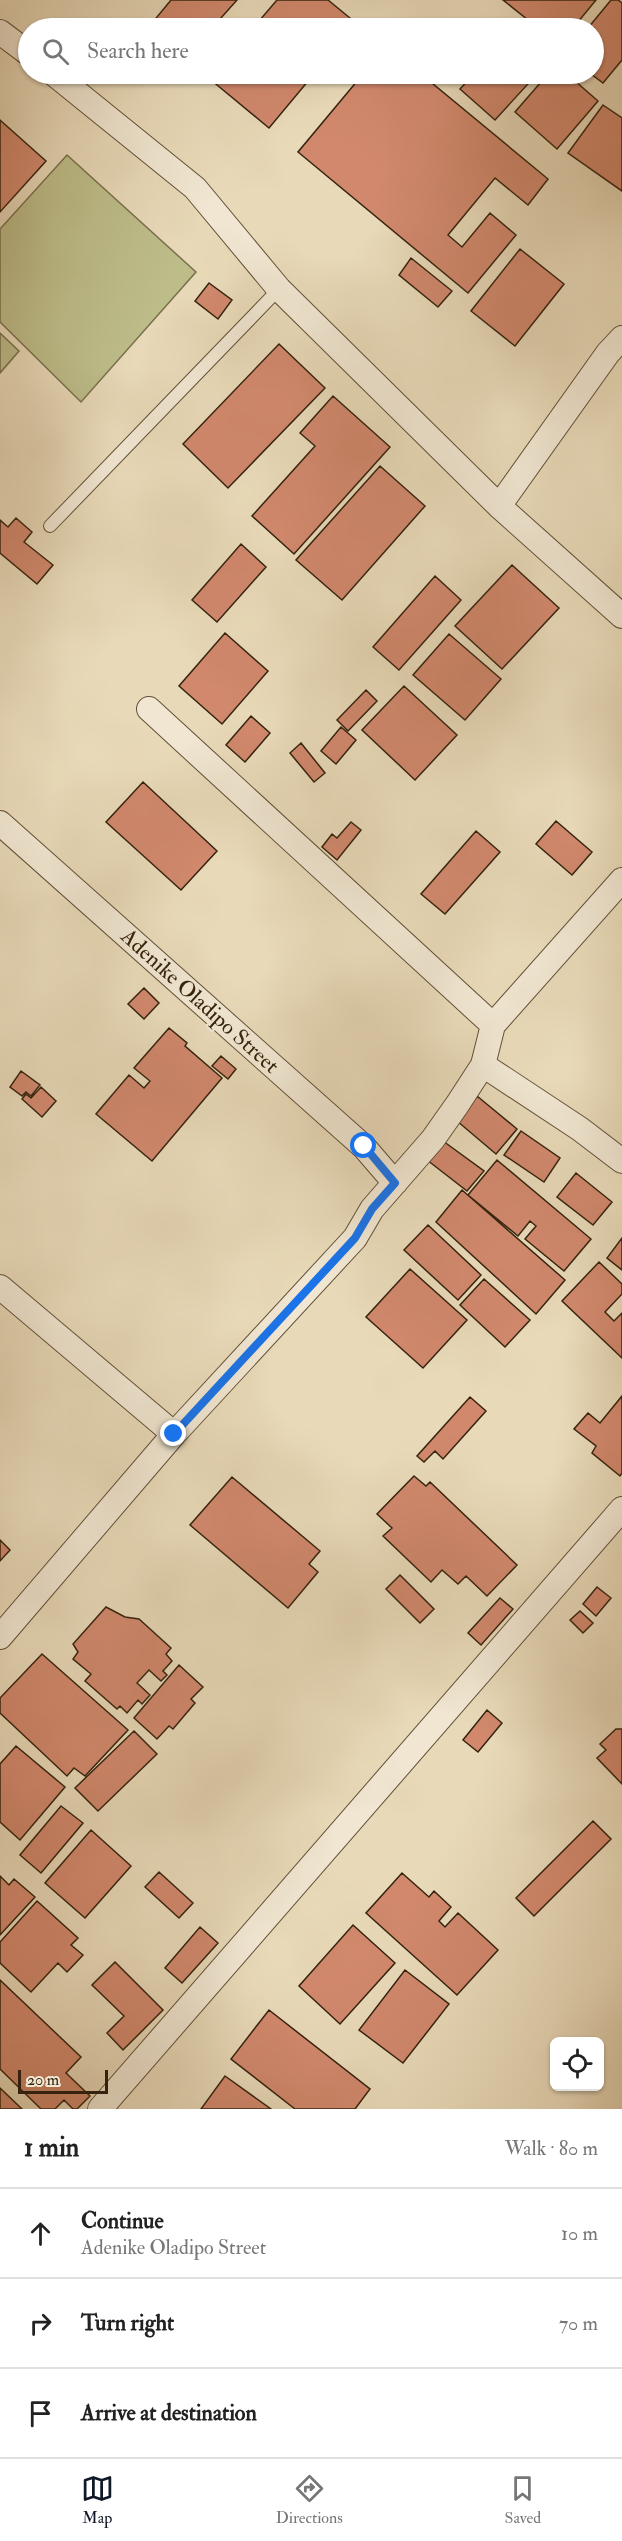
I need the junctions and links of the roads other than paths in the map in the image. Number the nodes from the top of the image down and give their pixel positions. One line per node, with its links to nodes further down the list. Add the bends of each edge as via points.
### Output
1 (0, 32): 2 (street)
2 (18, 46)
3 (66, 84): 4 (street, via 195,188)
4 (279, 289): 6 (street); 7 (lane)
5 (622, 338): 6 (street)
6 (499, 506): 8 (street)
7 (50, 526)
8 (622, 616)
9 (149, 709): 12 (street)
10 (0, 822): 15 (street, Adenike Oladipo Street, via 364,1146)
11 (622, 880): 12 (street)
12 (493, 1025): 13 (street)
13 (483, 1065): 14 (street); 15 (street, via 433,1139)
14 (622, 1161)
15 (395, 1183): 17 (street, via 372,1209 355,1238)
16 (0, 1287): 17 (street)
17 (174, 1434): 19 (street)
18 (622, 1509): 20 (street)
19 (0, 1637)
20 (100, 2109)

